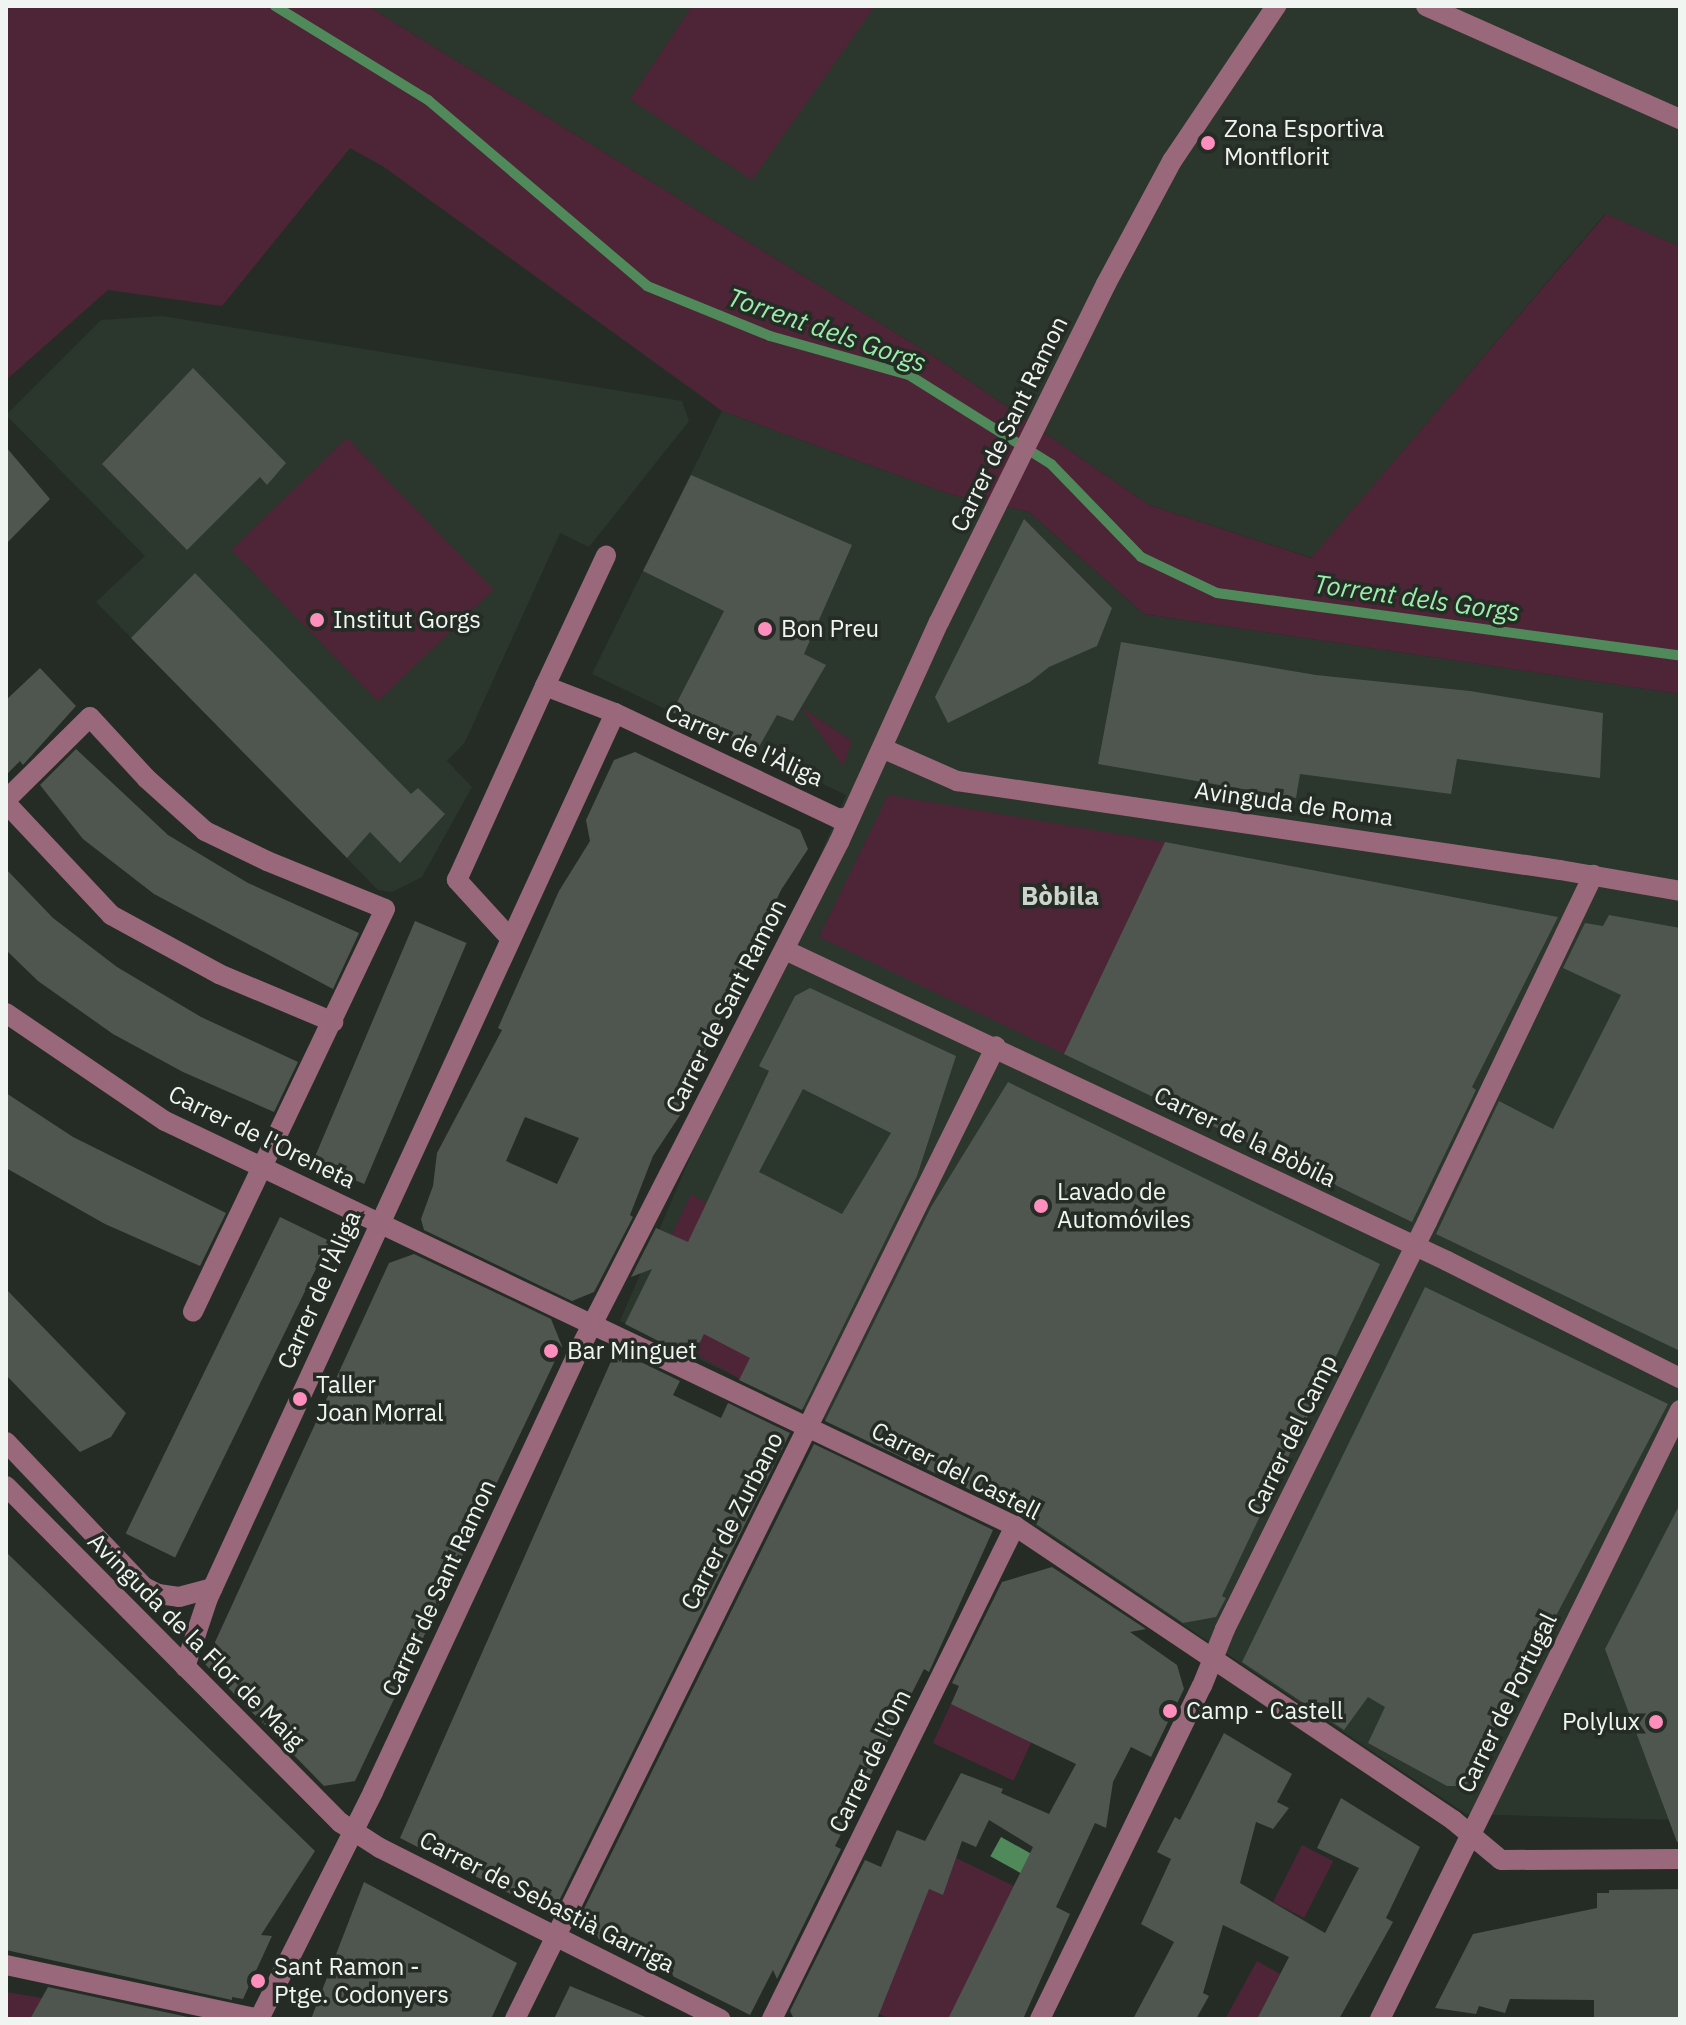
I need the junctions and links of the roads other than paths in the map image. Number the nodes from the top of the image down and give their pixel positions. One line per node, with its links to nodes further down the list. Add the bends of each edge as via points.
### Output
1 (1276, 6): 7 (street, Carrer de Sant Ramon, via 1172,161 1106,284 939,622)
2 (1426, 6): 3 (street)
3 (1680, 119)
4 (606, 556): 5 (street)
5 (545, 686): 6 (street, Carrer de l'Àliga); 12 (street, via 457,880)
6 (615, 713): 9 (street, Carrer de l'Àliga, via 839,819); 12 (street, Carrer de l'Àliga)
7 (884, 749): 9 (street, Carrer de Sant Ramon); 10 (street, Avinguda de Roma, via 957,781)
8 (6, 802): 15 (street, via 111,915 219,974); 15 (street, via 90,717 205,831 385,909)
9 (851, 816): 13 (street, Carrer de Sant Ramon)
10 (1593, 875): 11 (street, Avinguda de Roma); 19 (street, Carrer del Camp)
11 (1680, 891)
12 (510, 938): 18 (street, Carrer de l'Àliga)
13 (785, 950): 16 (street, Carrer de la Bòbila); 21 (street, Carrer de Sant Ramon)
14 (6, 1013): 17 (street, Carrer de l'Oreneta, via 165,1121)
15 (333, 1022): 17 (street)
16 (996, 1046): 19 (street, Carrer de la Bòbila); 24 (street, Carrer de Zurbano)
17 (264, 1168): 18 (street, Carrer de l'Oreneta); 20 (street)
18 (378, 1223): 21 (street, Carrer del Castell); 28 (street, Carrer de l'Àliga)
19 (1415, 1247): 22 (street, Carrer de la Bòbila); 29 (street, Carrer del Camp)
20 (193, 1312)
21 (592, 1322): 24 (street, Carrer del Castell); 31 (street, Carrer de Sant Ramon)
22 (1680, 1378)
23 (1680, 1410): 32 (street, Carrer de Portugal)
24 (808, 1427): 27 (street, Carrer del Castell); 34 (street, Carrer de Zurbano)
25 (6, 1442): 28 (street, Avinguda de la Flor de Maig, via 144,1587 179,1597)
26 (6, 1486): 30 (street, Avinguda de la Flor de Maig)
27 (1015, 1526): 29 (street, Carrer del Castell); 39 (street, Carrer de l'Om)
28 (213, 1588): 30 (street, Carrer de l'Àliga)
29 (1211, 1656): 32 (street, Carrer del Castell, via 1453,1820); 40 (street, Carrer del Camp, via 1202,1686)
30 (185, 1667): 31 (street, Avinguda de la Flor de Maig)
31 (352, 1830): 34 (street, Carrer de Sebastià Garriga); 36 (street, Carrer de Sant Ramon)
32 (1469, 1837): 33 (street, Carrer del Castell, via 1501,1860); 41 (street, Carrer de Portugal)
33 (1680, 1859)
34 (556, 1934): 37 (street, Carrer de Zurbano); 38 (street, Carrer de Sebastià Garriga)
35 (6, 1965): 36 (street)
36 (259, 2019)
37 (515, 2019)
38 (720, 2019)
39 (772, 2019)
40 (1040, 2019)
41 (1380, 2019)

